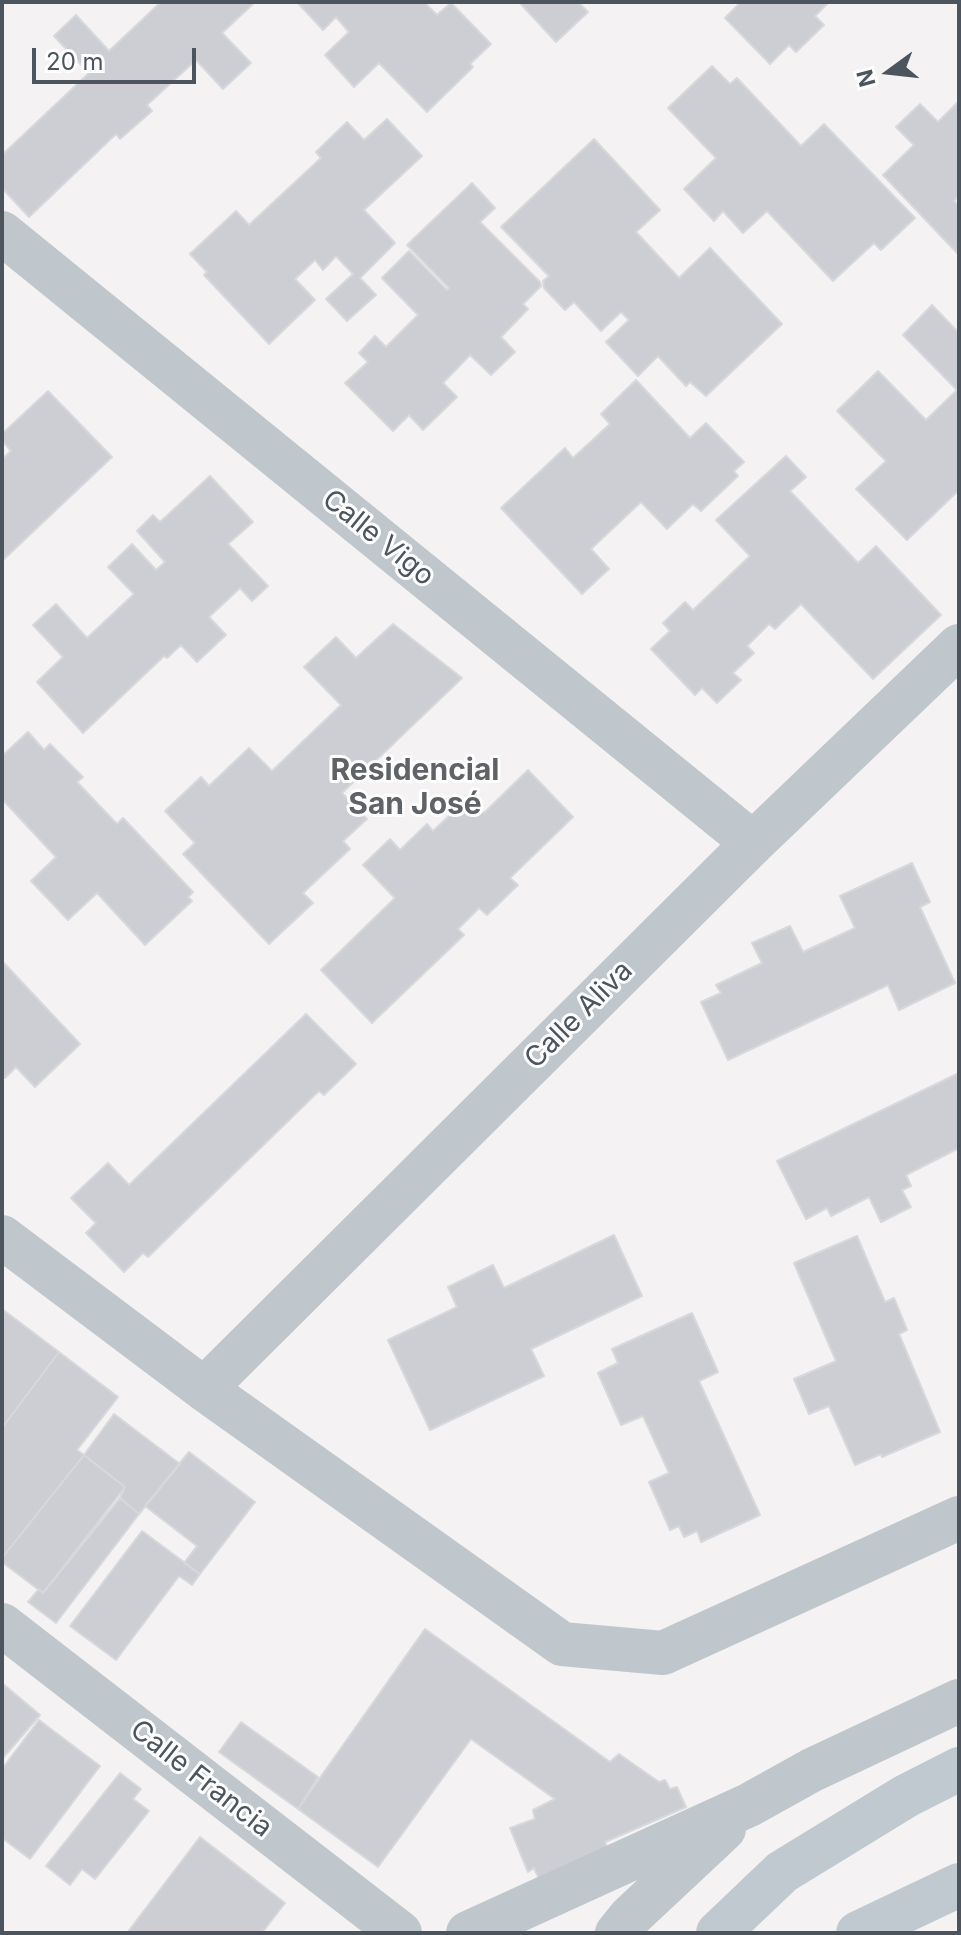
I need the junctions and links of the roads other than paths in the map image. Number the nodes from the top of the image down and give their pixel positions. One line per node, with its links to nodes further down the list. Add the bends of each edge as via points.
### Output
1 (2, 233): 3 (street, Calle Vigo)
2 (959, 646): 3 (street, Calle Aliva)
3 (753, 843): 5 (street, Calle Aliva)
4 (2, 1237): 5 (street)
5 (204, 1389): 6 (street, via 562,1644 663,1653)
6 (959, 1518)
7 (2, 1625): 12 (street, Calle Francia)
8 (959, 1701): 10 (street)
9 (959, 1769): 15 (main road, via 782,1872)
10 (749, 1805): 13 (street); 14 (street)
11 (959, 1885): 16 (main road)
12 (400, 1933)
13 (468, 1933)
14 (617, 1933)
15 (718, 1933)
16 (858, 1933)

